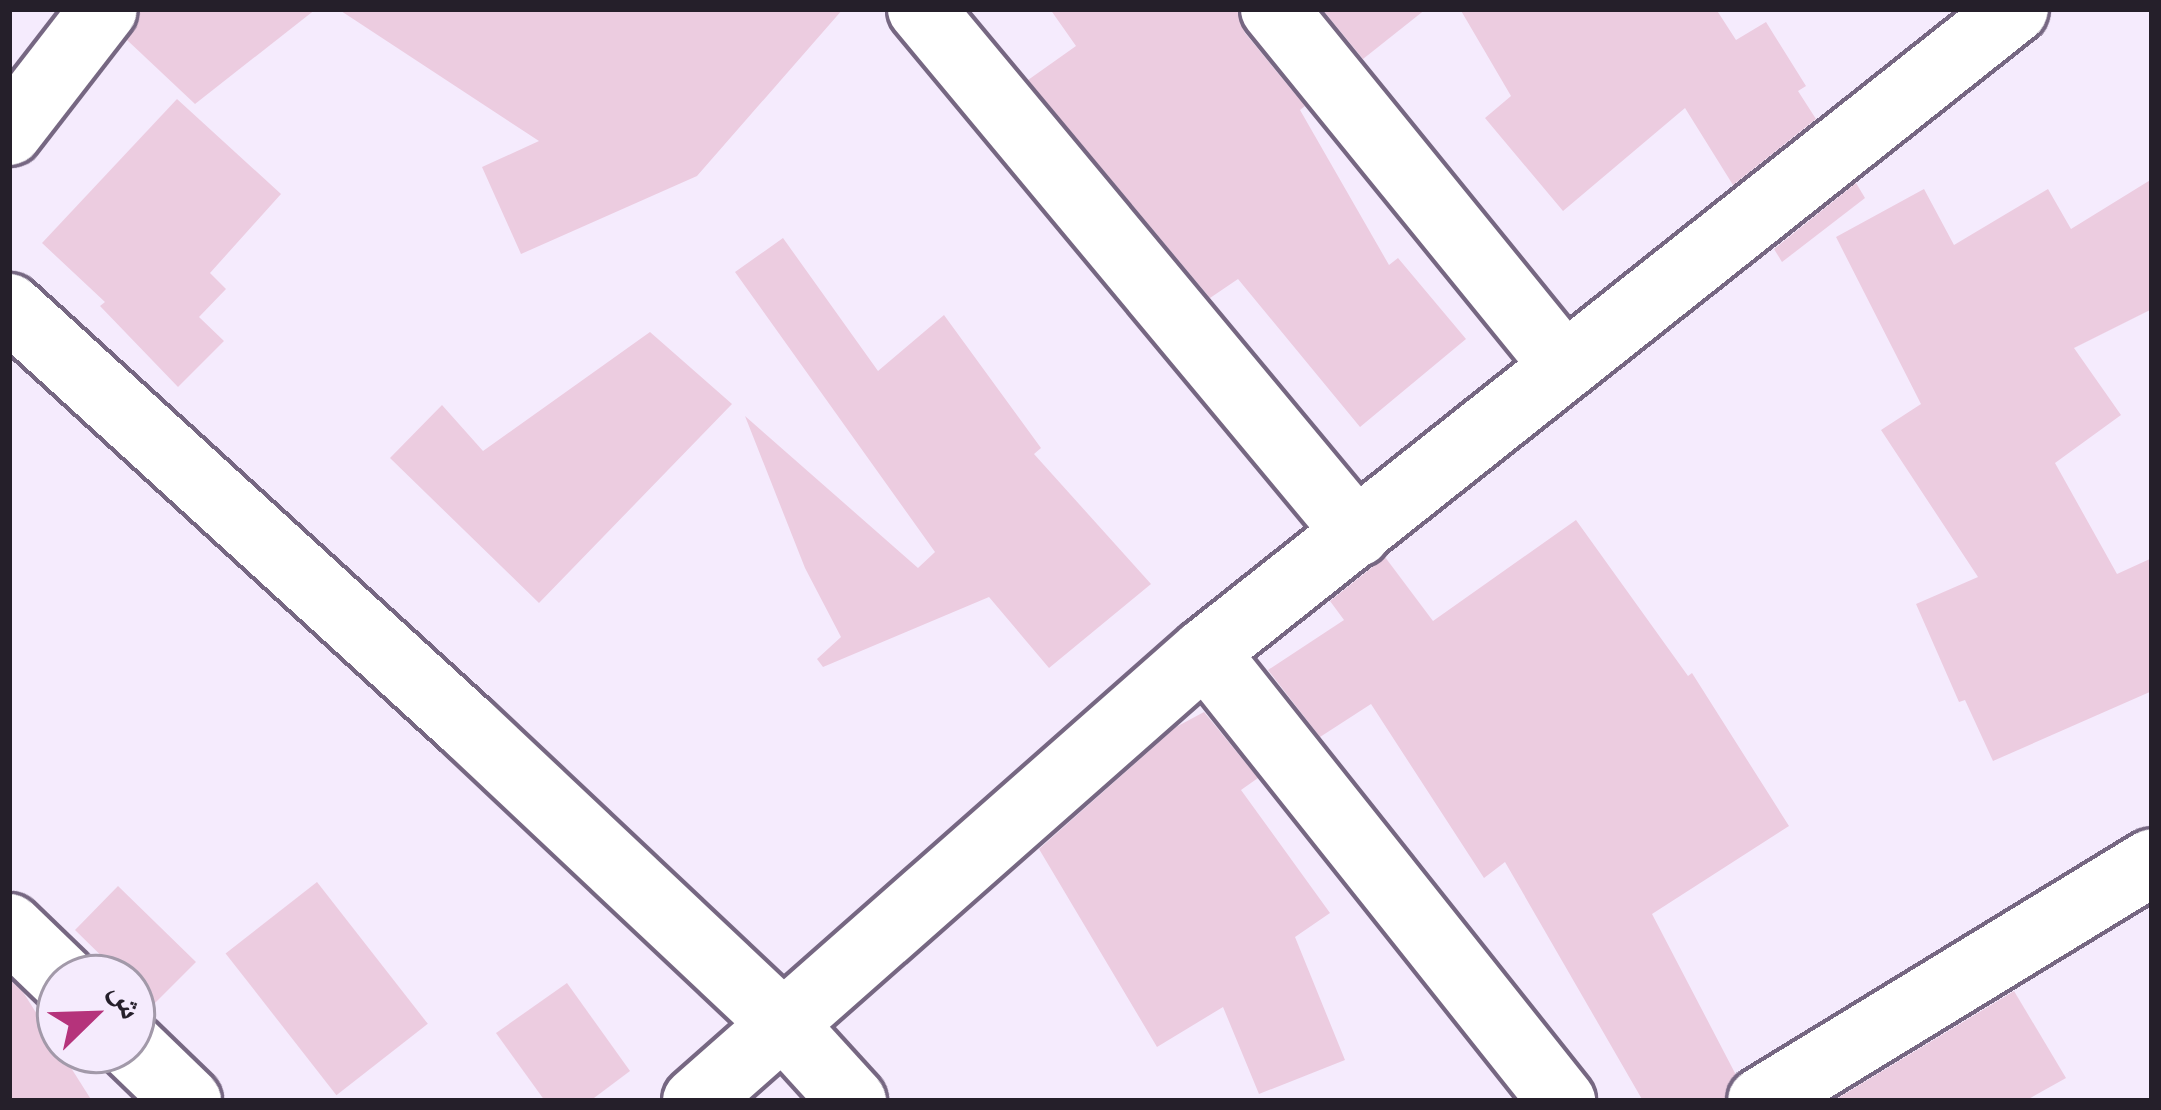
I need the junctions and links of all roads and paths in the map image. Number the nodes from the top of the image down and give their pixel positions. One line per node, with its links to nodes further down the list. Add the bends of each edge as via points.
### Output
1 (104, 9): 5 (street)
2 (921, 9): 8 (street)
3 (1274, 9): 7 (street)
4 (2015, 9): 7 (street)
5 (9, 132)
6 (9, 307): 13 (street)
7 (1564, 366): 8 (street)
8 (1357, 532): 9 (street)
9 (1205, 652): 13 (street); 18 (street)
10 (2152, 862): 19 (street)
11 (9, 927): 12 (street)
12 (37, 954)
13 (781, 1022): 16 (street); 17 (street)
14 (156, 1070): 15 (street)
15 (188, 1101)
16 (696, 1101)
17 (853, 1101)
18 (1562, 1101)
19 (1761, 1101)

